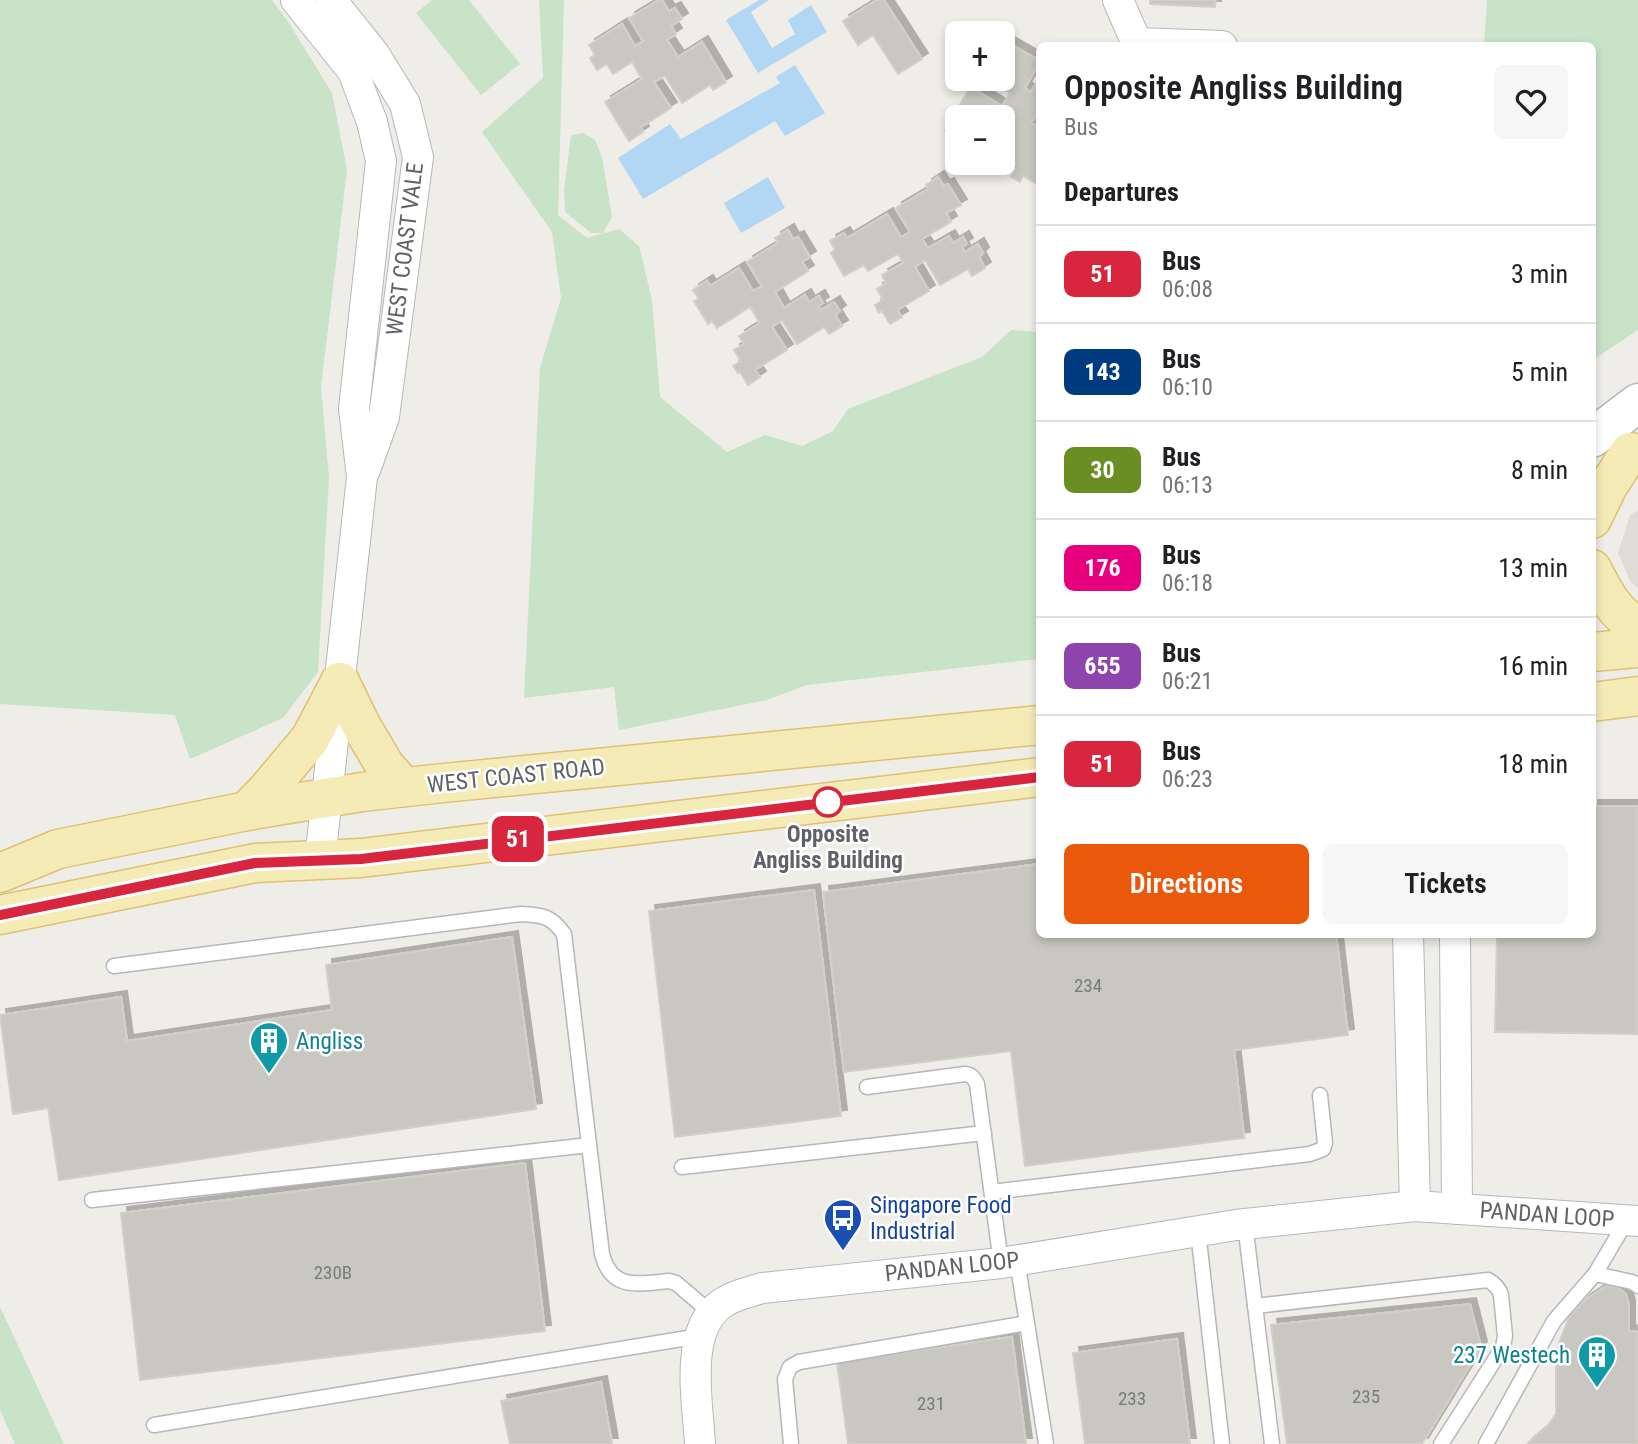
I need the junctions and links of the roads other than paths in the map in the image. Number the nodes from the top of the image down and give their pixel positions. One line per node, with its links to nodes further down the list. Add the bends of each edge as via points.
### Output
1 (296, 0): 9 (street, WEST COAST VALE, via 353,71 381,161 354,409)
2 (331, 0): 9 (street, WEST COAST VALE, via 375,55 405,104 418,157 384,417)
3 (1118, 0): 4 (street)
4 (1137, 42)
5 (1638, 402): 6 (street)
6 (1596, 435)
7 (1634, 450): 8 (street); 10 (main road)
8 (1596, 476)
9 (362, 477): 15 (street, WEST COAST VALE)
10 (1596, 511)
11 (1596, 576): 12 (main road, via 1614,606)
12 (1638, 626)
13 (1638, 648): 14 (main road)
14 (1596, 652)
15 (340, 682): 20 (main road, via 384,766); 21 (street, WEST COAST VALE); 22 (main road, via 310,739)
16 (1638, 696): 17 (main road)
17 (1596, 701)
18 (1036, 724): 20 (main road, WEST COAST ROAD)
19 (1036, 777): 23 (main road, via 361,859)
20 (404, 787): 21 (main road, WEST COAST ROAD)
21 (327, 798): 22 (main road, WEST COAST ROAD); 23 (street, WEST COAST VALE)
22 (247, 811): 24 (main road, WEST COAST ROAD, via 58,849)
23 (320, 860): 25 (main road, via 255,863)
24 (0, 873)
25 (0, 915)
26 (1408, 938): 36 (street)
27 (1455, 938): 37 (street, PANDAN LOOP)
28 (114, 966): 32 (lane, via 521,914 544,916 564,934)
29 (867, 1087): 31 (lane, via 971,1074 977,1084)
30 (1320, 1095): 34 (lane, via 1325,1143 1323,1149 1310,1154)
31 (984, 1133): 33 (lane); 34 (lane)
32 (589, 1145): 35 (lane); 46 (lane, via 605,1266 631,1284 676,1283)
33 (682, 1167)
34 (992, 1192): 41 (lane)
35 (92, 1200)
36 (1415, 1206): 37 (street, PANDAN LOOP); 39 (street, PANDAN LOOP)
37 (1457, 1209): 38 (street, PANDAN LOOP)
38 (1632, 1221): 42 (lane)
39 (1245, 1224): 40 (street, PANDAN LOOP); 44 (lane)
40 (1198, 1231): 41 (street, PANDAN LOOP); 51 (lane)
41 (1009, 1261): 45 (lane); 46 (street, PANDAN LOOP, via 762,1288 726,1300)
42 (1595, 1274): 43 (lane); 54 (lane, via 1555,1321)
43 (1638, 1286)
44 (1255, 1306): 52 (lane); 53 (lane, via 1488,1280 1495,1283 1501,1295 1503,1347)
45 (1027, 1323): 49 (lane, via 799,1362 790,1367 785,1379); 50 (lane)
46 (705, 1324): 47 (lane); 48 (street, via 695,1368)
47 (154, 1425)
48 (700, 1444)
49 (791, 1444)
50 (1046, 1444)
51 (1222, 1444)
52 (1272, 1444)
53 (1441, 1444)
54 (1486, 1444)

